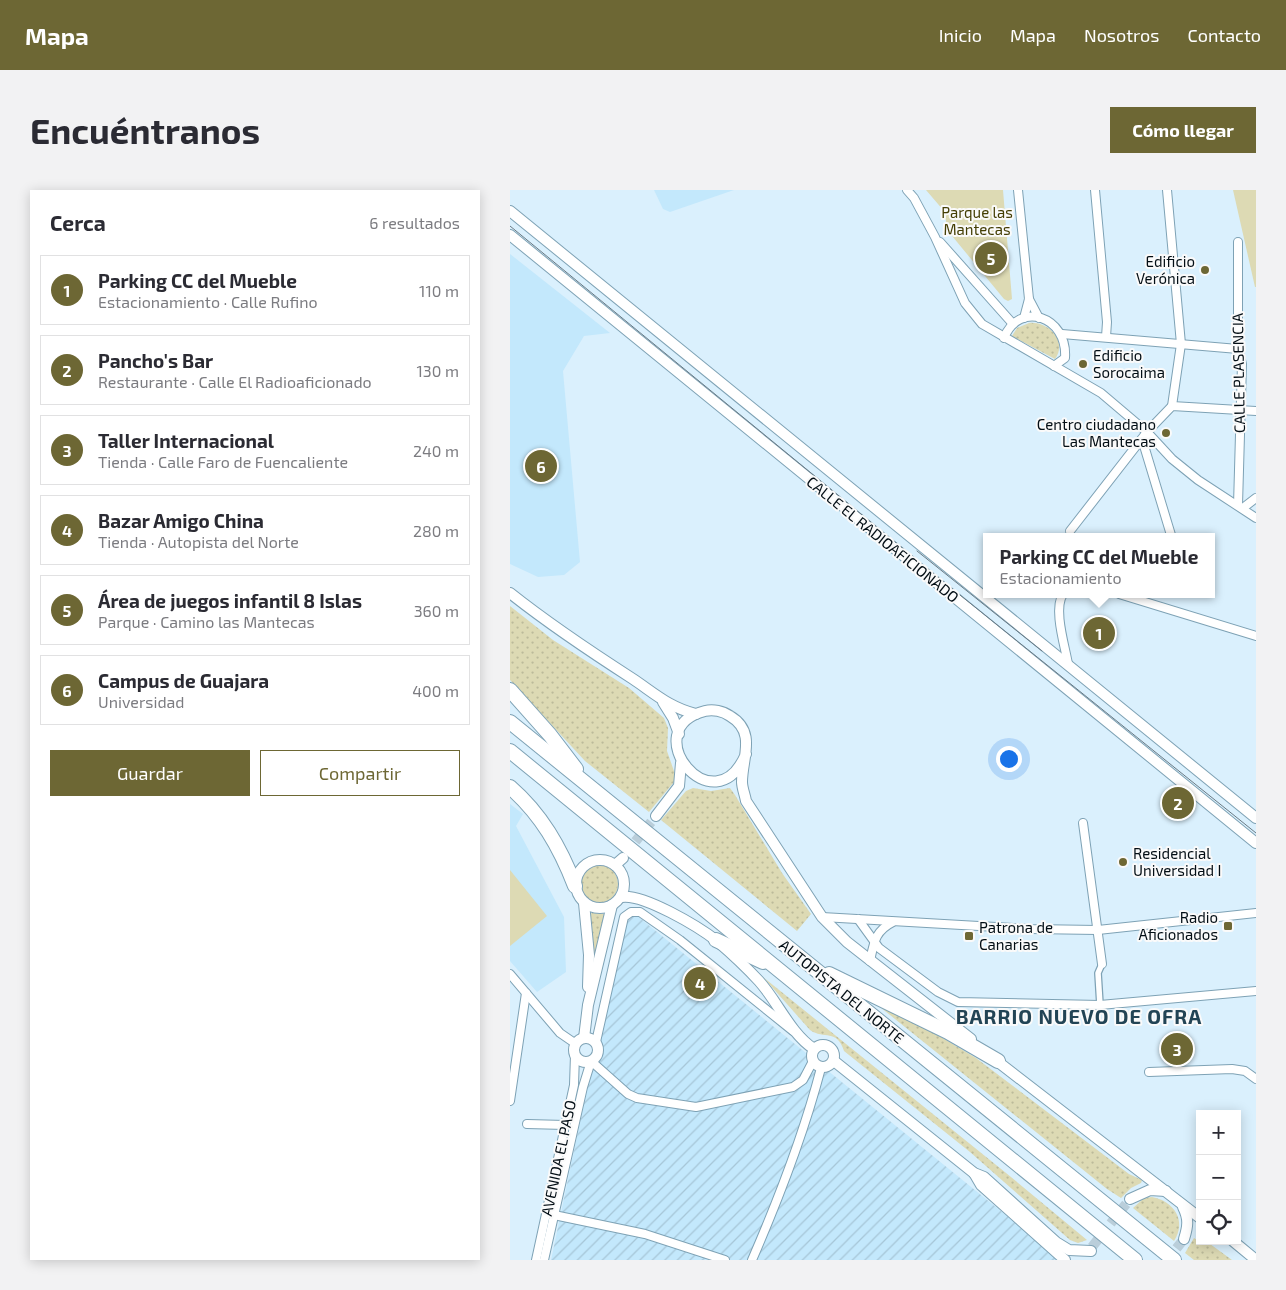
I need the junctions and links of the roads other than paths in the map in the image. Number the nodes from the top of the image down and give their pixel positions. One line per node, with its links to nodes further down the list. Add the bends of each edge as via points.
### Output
1 (907, 190): 7 (street)
2 (1018, 190): 9 (street)
3 (1095, 190): 14 (street)
4 (1167, 190): 16 (street)
5 (510, 211): 32 (street, CALLE EL RADIOAFICIONADO)
6 (510, 235): 53 (street, CALLE EL RADIOAFICIONADO)
7 (935, 237): 12 (street); 15 (street, via 965,303 982,324)
8 (1238, 242): 17 (street, CALLE PLASENCIA)
9 (1029, 299): 10 (street); 11 (street)
10 (1024, 318): 11 (street); 12 (street)
11 (1039, 318): 13 (street, via 1054,324)
12 (1013, 324): 15 (street)
13 (1062, 334): 14 (street); 18 (street)
14 (1106, 336): 16 (street)
15 (1004, 338): 19 (street)
16 (1181, 344): 17 (street); 21 (street)
17 (1238, 349): 22 (street, CALLE PLASENCIA, via 1242,364)
18 (1065, 358): 19 (street); 20 (street)
19 (1054, 366): 20 (street)
20 (1068, 374): 24 (street, via 1101,393)
21 (1172, 406): 22 (street); 24 (street)
22 (1240, 411): 23 (street); 27 (street, CALLE PLASENCIA)
23 (1256, 411)
24 (1148, 432): 25 (street); 27 (street, via 1198,480)
25 (1142, 439): 29 (street); 30 (street)
26 (1256, 498): 27 (street)
27 (1240, 506): 28 (street)
28 (1256, 518)
29 (1070, 531)
30 (1170, 533)
31 (510, 593): 39 (street)
32 (983, 595)
33 (987, 598): 37 (street, CALLE EL RADIOAFICIONADO)
34 (1061, 598): 37 (street, via 1060,621)
35 (1132, 598): 36 (street)
36 (1256, 636)
37 (1068, 664): 51 (street, CALLE EL RADIOAFICIONADO)
38 (510, 690): 49 (highway)
39 (662, 701): 40 (street); 42 (street)
40 (696, 714): 42 (street, via 685,723); 44 (street, via 720,711 736,720 746,736)
41 (510, 722): 49 (highway, AUTOPISTA DEL NORTE)
42 (679, 734): 45 (street, via 677,749)
43 (510, 751): 68 (highway, AUTOPISTA DEL NORTE)
44 (746, 754): 46 (street, via 742,764 728,777 712,781); 59 (street, via 742,783 746,801)
45 (681, 763): 46 (street); 47 (street)
46 (699, 778): 47 (street)
47 (679, 786): 50 (street)
48 (510, 787): 54 (highway, via 544,824 564,856)
49 (590, 787): 66 (highway, AUTOPISTA DEL NORTE)
50 (656, 816)
51 (1256, 818)
52 (1083, 823): 62 (street)
53 (1256, 843)
54 (575, 886): 55 (street, via 580,870 592,861 619,861 624,883); 56 (street)
55 (621, 897): 57 (street); 63 (street, via 630,895 647,900)
56 (584, 903): 57 (street, via 598,909); 73 (street, via 589,955)
57 (612, 906): 73 (street)
58 (1256, 913): 62 (street)
59 (822, 917): 60 (street); 65 (street)
60 (858, 919): 61 (street); 64 (street)
61 (894, 922): 62 (street); 64 (street, via 881,928)
62 (1098, 930): 67 (street)
63 (716, 940): 68 (highway); 74 (street, via 759,981)
64 (874, 942): 65 (street); 72 (street, via 938,992 958,1002)
65 (870, 961): 82 (street)
66 (808, 964): 82 (highway, via 948,1032); 104 (highway, AUTOPISTA DEL NORTE)
67 (1102, 964): 72 (street, via 1098,973)
68 (782, 971): 103 (highway, AUTOPISTA DEL NORTE)
69 (510, 974): 71 (street)
70 (1256, 991): 72 (street)
71 (526, 993): 75 (street, via 560,1033); 86 (street)
72 (1100, 1005)
73 (588, 1006): 75 (street)
74 (797, 1033): 76 (street, via 786,1028 758,1002 640,912 631,912 624,917); 77 (street)
75 (580, 1041): 76 (street, via 590,1038); 78 (street)
76 (596, 1042): 79 (street, via 598,1053)
77 (814, 1049): 80 (street); 81 (street, via 820,1045 828,1046 834,1054)
78 (575, 1055): 79 (street, via 584,1062); 88 (street, AVENIDA EL PASO, via 574,1085)
79 (591, 1061): 80 (street, via 628,1094 696,1107 793,1087 803,1080); 93 (street, AVENIDA EL PASO)
80 (813, 1061): 83 (street)
81 (834, 1061): 83 (street); 89 (street)
82 (998, 1061): 90 (street)
83 (821, 1068): 101 (street, via 812,1103)
84 (1149, 1072): 85 (street, via 1232,1069 1245,1071)
85 (1256, 1079)
86 (510, 1101)
87 (527, 1124): 88 (street)
88 (565, 1125): 98 (street, AVENIDA EL PASO)
89 (974, 1173): 97 (street, via 984,1177 1056,1242 1069,1250); 102 (street, via 981,1185)
90 (1167, 1191): 91 (street, via 1150,1190); 92 (street)
91 (1130, 1199)
92 (1180, 1201): 94 (street); 95 (street, via 1187,1216)
93 (554, 1215): 99 (street, AVENIDA EL PASO); 100 (street, via 645,1234)
94 (1196, 1215)
95 (1184, 1239)
96 (1238, 1245): 105 (street)
97 (1090, 1253)
98 (536, 1260)
99 (544, 1260)
100 (725, 1260)
101 (752, 1260)
102 (1065, 1260)
103 (1135, 1260)
104 (1174, 1260)
105 (1256, 1260)

